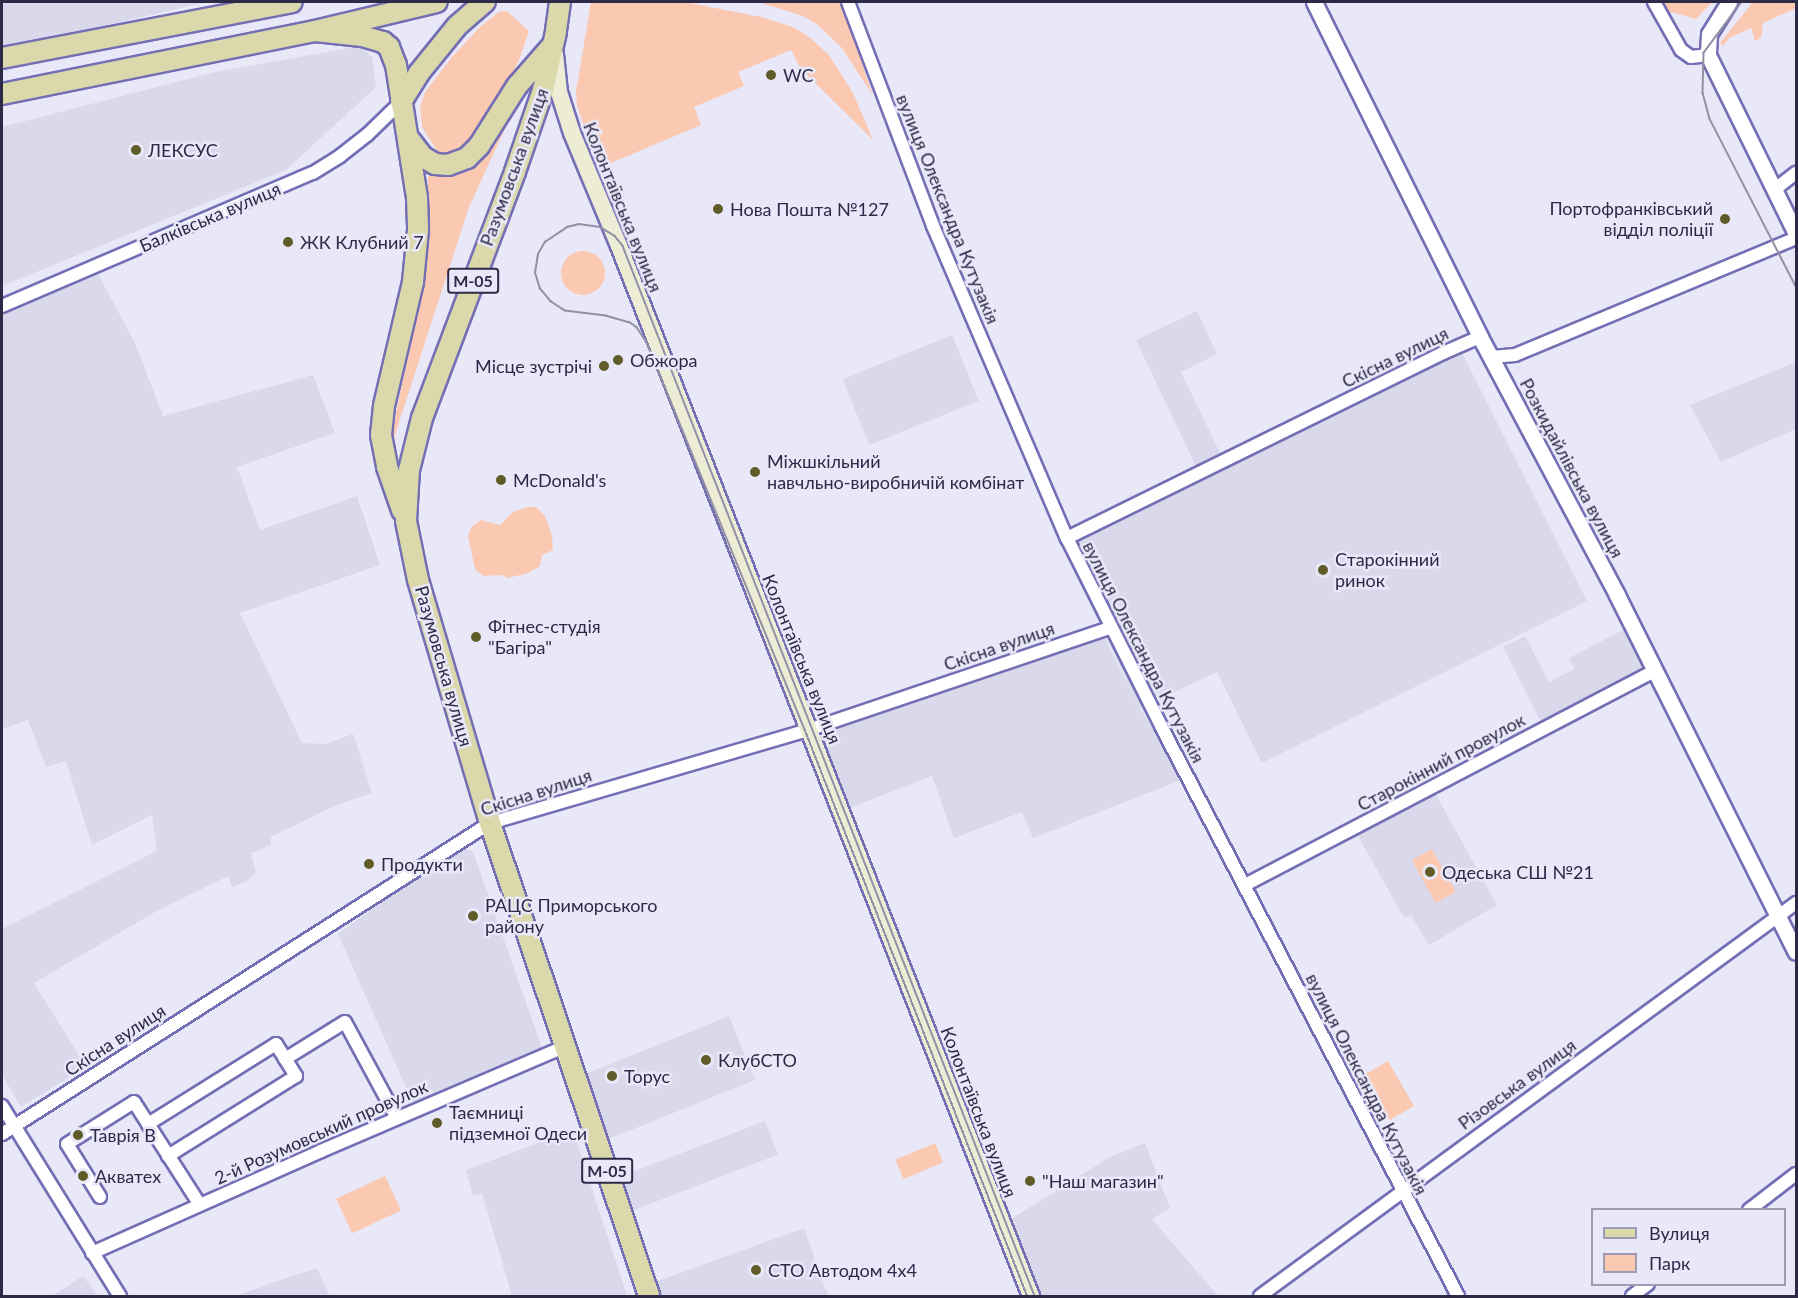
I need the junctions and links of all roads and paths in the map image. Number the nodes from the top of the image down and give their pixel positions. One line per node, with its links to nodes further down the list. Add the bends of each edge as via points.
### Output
1 (292, 2): 12 (main road)
2 (437, 2): 9 (main road)
3 (484, 2): 14 (main road, via 457,26)
4 (560, 2): 10 (main road, М-05)
5 (848, 2): 23 (street, вулиця Олександра Кутузакія, via 933,226)
6 (1314, 2): 20 (street, Розкидайлівська вулиця)
7 (1654, 2): 11 (street, via 1681,50 1691,57)
8 (1730, 2): 11 (street, via 1709,34)
9 (315, 31): 13 (main road); 14 (main road, via 374,39 389,47 396,65)
10 (555, 38): 15 (main road, via 467,158 448,165 435,164 423,157); 22 (main road, Разумовська вулиця / М-05, via 543,90 515,172 422,418 410,470); 26 (main road, Колонтаївська вулиця, via 555,68 566,118)
11 (1708, 55): 17 (street)
12 (2, 58)
13 (2, 94)
14 (401, 102): 15 (main road); 19 (street, Балківська вулиця, via 367,135 313,173)
15 (408, 138): 22 (main road, via 417,198 416,258 381,435 387,467)
16 (1797, 172): 17 (street)
17 (1774, 190): 18 (street)
18 (1797, 236): 21 (street, via 1515,355)
19 (2, 306)
20 (1480, 337): 21 (street, Розкидайлівська вулиця); 23 (street, Cкісна вулиця)
21 (1491, 357): 25 (street, Розкидайлівська вулиця)
22 (406, 521): 27 (main road, Разумовська вулиця / М-05, via 418,580)
23 (1067, 538): 24 (street, вулиця Олександра Кутузакія)
24 (1110, 628): 26 (street, Cкісна вулиця); 28 (street, вулиця Олександра Кутузакія)
25 (1654, 670): 28 (street, Старокінний провулок); 30 (street, Розкидайлівська вулиця)
26 (809, 729): 27 (street, Cкісна вулиця); 49 (main road, Колонтаївська вулиця)
27 (490, 823): 32 (main road, Разумовська вулиця / М-05); 37 (street, Cкісна вулиця)
28 (1245, 885): 41 (street, вулиця Олександра Кутузакія)
29 (1797, 903): 30 (street, Різовська вулиця)
30 (1778, 916): 31 (street, Розкидайлівська вулиця); 41 (street, Різовська вулиця)
31 (1797, 952)
32 (566, 1047): 35 (street, 2-й Розумовський провулок); 48 (main road, Разумовська вулиця / М-05)
33 (285, 1059): 35 (street, via 345,1022); 36 (street, via 276,1044); 39 (street, via 296,1076)
34 (2, 1106): 37 (street)
35 (397, 1118): 43 (street, 2-й Розумовський провулок)
36 (148, 1124): 39 (street); 42 (street, via 134,1102 67,1144)
37 (14, 1126): 38 (street, Cкісна вулиця); 45 (street)
38 (2, 1134)
39 (168, 1155): 43 (street)
40 (1797, 1174): 44 (street)
41 (1401, 1191): 50 (street, Різовська вулиця); 51 (street, вулиця Олександра Кутузакія)
42 (100, 1197)
43 (200, 1205): 45 (street, 2-й Розумовський провулок)
44 (1750, 1208)
45 (92, 1254): 47 (street)
46 (1645, 1286): 52 (street)
47 (120, 1296)
48 (649, 1296)
49 (1031, 1296)
50 (1260, 1296)
51 (1458, 1296)
52 (1632, 1296)

